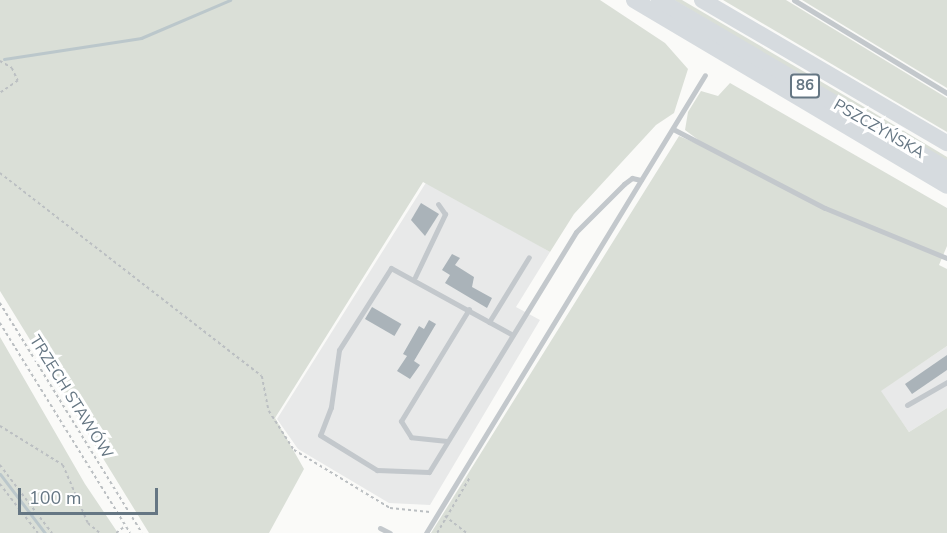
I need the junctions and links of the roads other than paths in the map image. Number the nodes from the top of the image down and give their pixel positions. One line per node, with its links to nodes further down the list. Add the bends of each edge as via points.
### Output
1 (634, 0): 10 (main road)
2 (659, 0): 9 (main road, PSZCZYŃSKA / 86)
3 (702, 0): 8 (main road, PSZCZYŃSKA / 86)
4 (794, 0): 6 (lane)
5 (705, 75): 7 (lane)
6 (947, 93)
7 (673, 129): 11 (lane); 16 (lane, via 825,208)
8 (947, 143)
9 (947, 170)
10 (930, 176): 12 (main road); 13 (main road)
11 (641, 180): 20 (lane, via 632,178 624,184 576,231); 26 (lane)
12 (947, 186)
13 (947, 193)
14 (438, 204): 17 (lane, via 446,214)
15 (529, 257): 19 (lane)
16 (947, 258)
17 (415, 278): 18 (lane); 23 (lane, via 391,268 382,277 335,360 331,406 320,435 388,473 429,472)
18 (469, 309): 19 (lane); 23 (lane, via 401,422 411,437)
19 (489, 322): 20 (lane)
20 (511, 334): 23 (lane)
21 (947, 382): 22 (lane)
22 (907, 405)
23 (447, 441)
24 (380, 528): 25 (lane)
25 (390, 533)
26 (426, 533)

